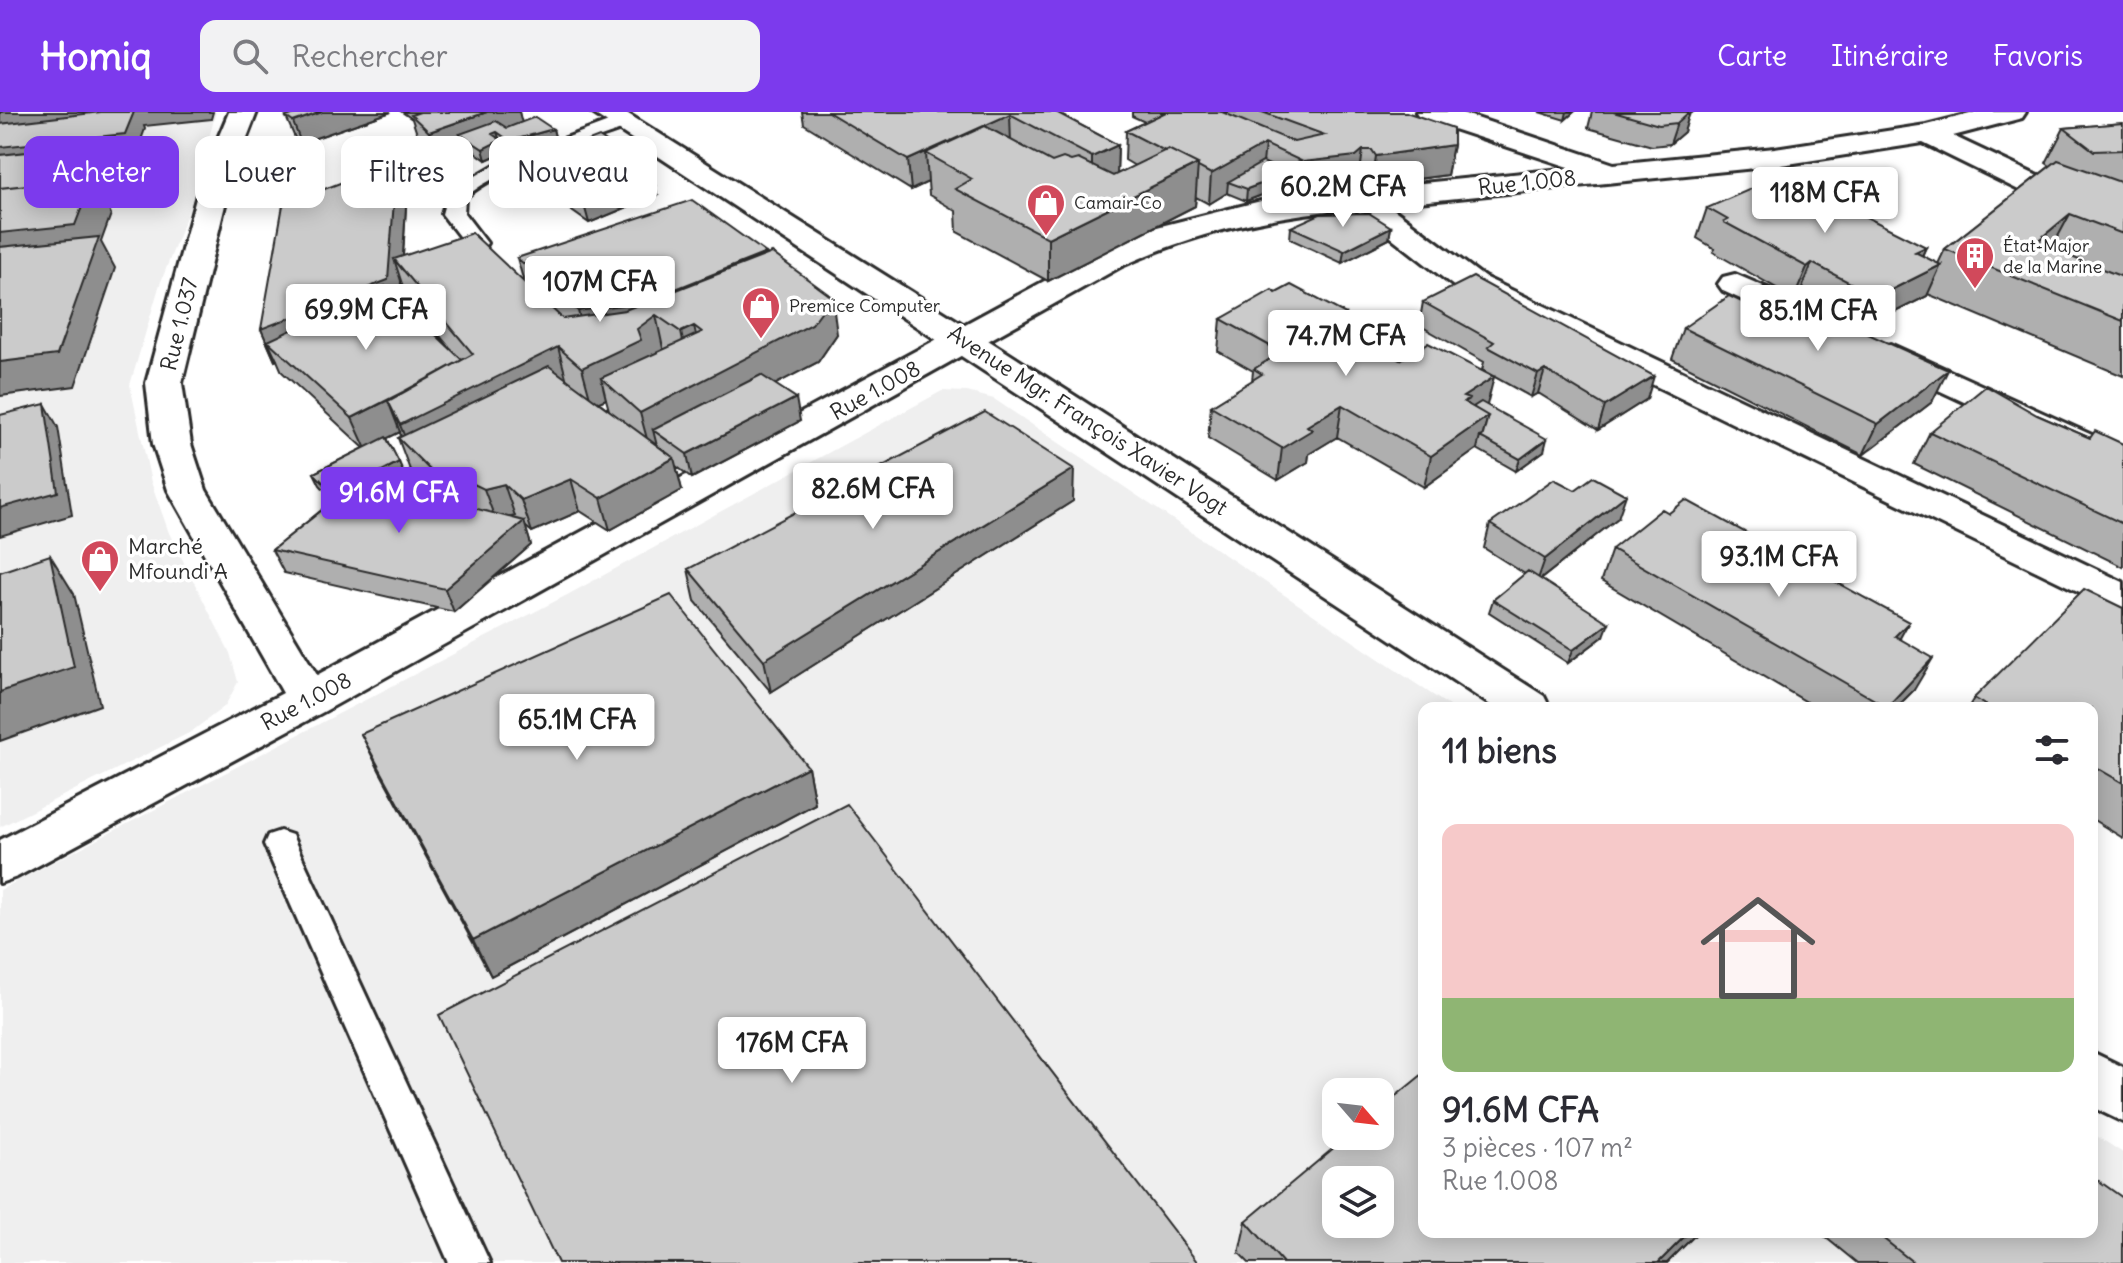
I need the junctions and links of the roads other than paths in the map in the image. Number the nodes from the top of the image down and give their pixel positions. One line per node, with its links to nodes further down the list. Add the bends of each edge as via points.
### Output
1 (243, 112): 14 (street, Rue 1.037, via 217,176 164,383 172,444 187,490)
2 (1430, 112): 6 (street)
3 (2012, 112): 5 (street, Rue 1.008)
4 (613, 117): 9 (lane, via 462,189 455,196 453,214); 11 (street, Avenue Mgr. François Xavier Vogt)
5 (1927, 134): 6 (street, Rue 1.008); 8 (street, via 2036,190 2091,207)
6 (1617, 173): 7 (street, Rue 1.008)
7 (1360, 198): 11 (street, Rue 1.008, via 1273,207 1168,234 1110,259); 13 (street, via 1472,284)
8 (2123, 210)
9 (476, 243)
10 (1735, 284): 12 (street)
11 (965, 340): 14 (street, Rue 1.008); 15 (street, Avenue Mgr. François Xavier Vogt)
12 (2123, 464)
13 (2123, 599)
14 (309, 699): 17 (street, Rue 1.008)
15 (1519, 702)
16 (280, 844): 20 (lane)
17 (0, 863)
18 (2098, 1081): 19 (street)
19 (2123, 1097)
20 (470, 1263)

